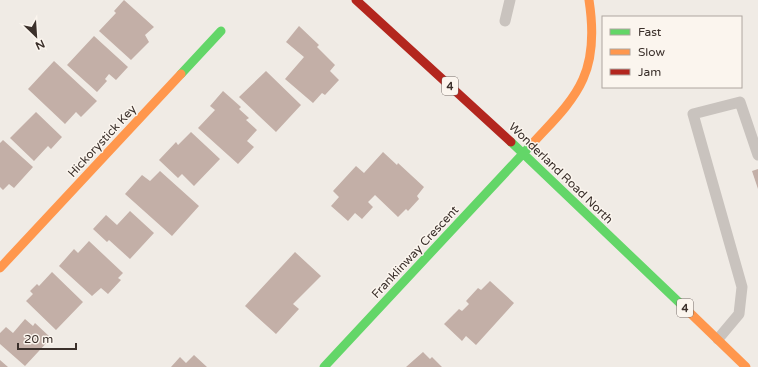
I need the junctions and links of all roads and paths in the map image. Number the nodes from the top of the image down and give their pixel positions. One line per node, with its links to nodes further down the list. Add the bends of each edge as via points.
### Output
1 (356, 0): 6 (street, Wonderland Road North / 4)
2 (510, 0): 4 (lane)
3 (588, 0): 6 (street, Franklinway Crescent, via 591,38 583,79 561,112)
4 (505, 21)
5 (221, 31): 8 (street, Hickorystick Key)
6 (523, 153): 9 (street, Wonderland Road North / 4); 10 (street, Franklinway Crescent)
7 (758, 155): 9 (lane, via 740,102 693,114 742,287 739,314)
8 (0, 268)
9 (718, 340): 11 (street, Wonderland Road North / 4)
10 (324, 367)
11 (746, 367)

